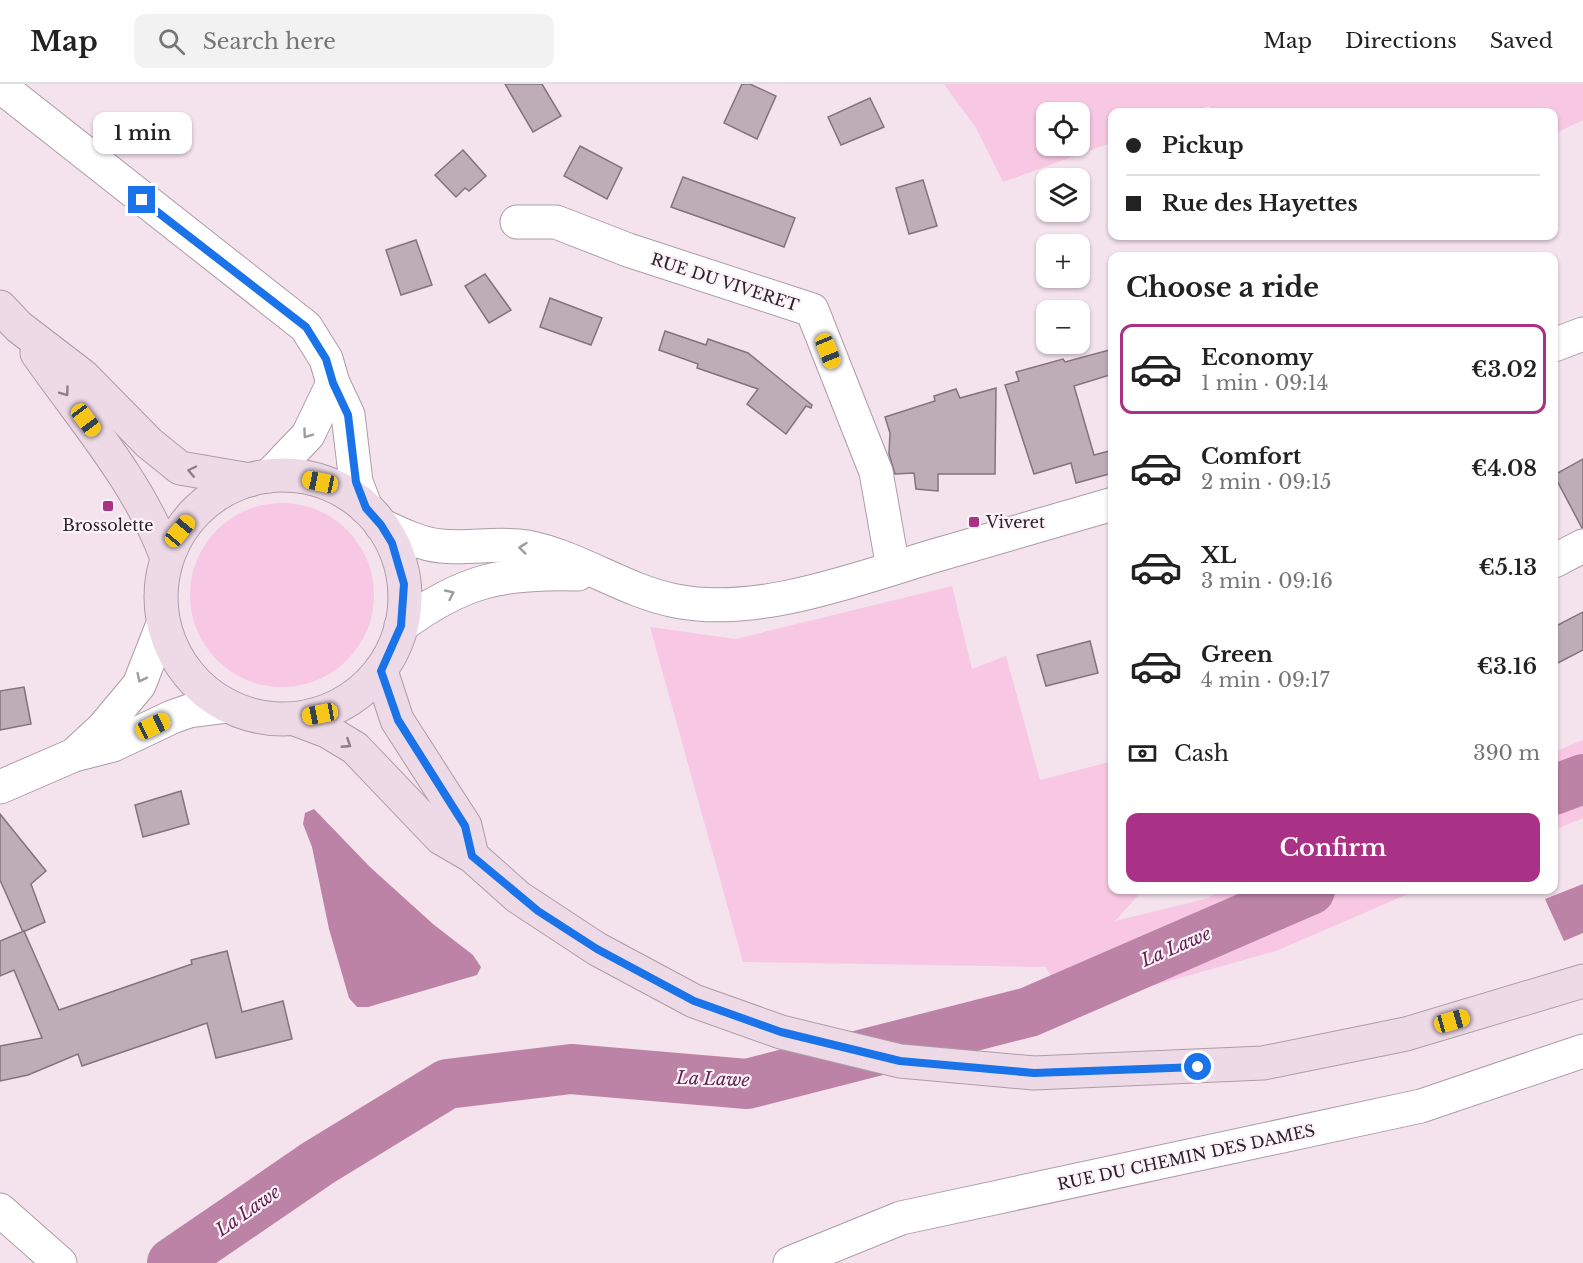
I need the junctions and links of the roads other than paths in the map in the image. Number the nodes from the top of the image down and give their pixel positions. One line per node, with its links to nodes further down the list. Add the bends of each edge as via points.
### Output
1 (0, 86): 6 (street, via 306,327 326,359)
2 (517, 222): 13 (street, RUE DU VIVERET, via 556,222 628,250 812,310 876,472)
3 (10, 317): 7 (main road, one-way to 3, via 180,468 149,443 83,376); 11 (main road, one-way to 11, via 109,452 159,537)
4 (1583, 334): 5 (street)
5 (1558, 343)
6 (333, 383): 7 (street, one-way to 7, via 308,435); 9 (street, via 348,415 356,482)
7 (259, 478): 9 (main road, via 295,476 320,482 344,492); 11 (main road, via 223,491 199,508 180,531)
8 (1108, 505): 13 (street)
9 (373, 517): 14 (street, one-way to 9, via 560,556 526,547 440,546 410,538); 16 (main road, via 400,563 405,605)
10 (1583, 546): 12 (street)
11 (167, 558): 15 (main road, via 161,591)
12 (1558, 559)
13 (894, 568): 14 (street, via 773,599 727,605 677,601)
14 (597, 574): 16 (street, one-way to 14, via 448,594 489,579 530,573)
15 (163, 624): 18 (main road, via 170,644 193,680); 20 (street, one-way to 20, via 139,685 104,728)
16 (401, 626): 17 (main road)
17 (381, 671): 19 (main road, via 343,703 320,714); 22 (main road, via 398,720 465,826)
18 (228, 706): 19 (main road, via 260,717); 20 (street, via 189,711 114,745)
19 (295, 719): 22 (main road, one-way to 22, via 327,731 355,748 441,838)
20 (74, 755): 21 (street)
21 (0, 787)
22 (472, 856): 23 (main road, via 518,897 597,949 694,1001 781,1032 900,1061 1034,1073 1263,1064 1406,1034)
23 (1583, 981)
24 (1583, 1051): 27 (street, RUE DU CHEMIN DES DAMES, via 1421,1106 901,1218)
25 (0, 1210): 26 (street)
26 (60, 1263)
27 (790, 1263)

